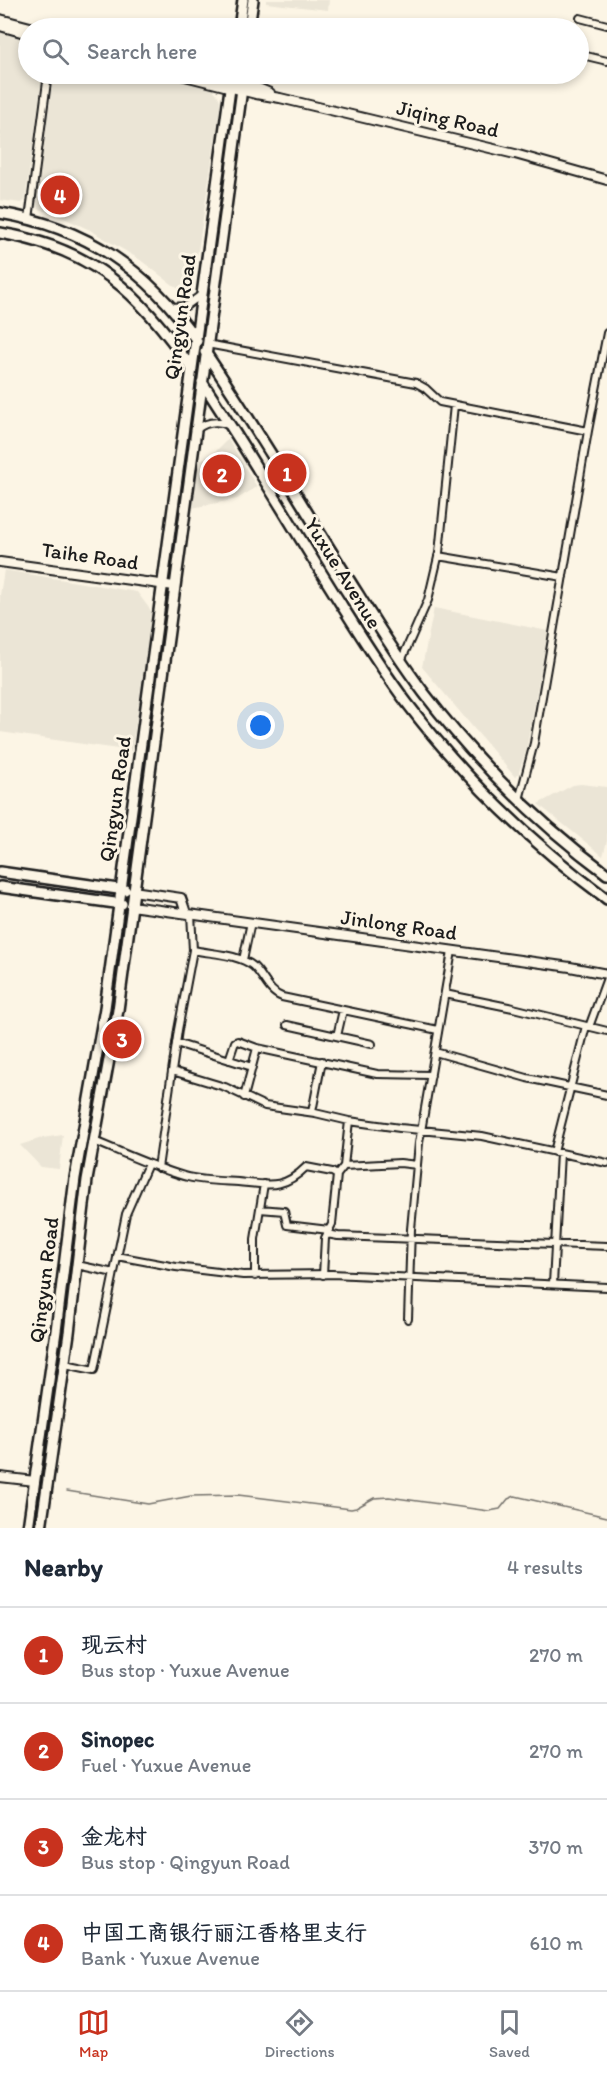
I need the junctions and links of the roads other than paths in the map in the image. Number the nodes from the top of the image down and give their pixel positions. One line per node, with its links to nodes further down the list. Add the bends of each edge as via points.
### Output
1 (243, 0): 3 (main road)
2 (253, 0): 4 (main road)
3 (240, 18)
4 (250, 18)
5 (0, 19): 7 (street)
6 (589, 20): 8 (street)
7 (18, 24)
8 (607, 25)
9 (0, 26): 10 (street)
10 (18, 31)
11 (589, 56): 12 (street)
12 (607, 61)
13 (47, 84): 19 (street)
14 (231, 84): 21 (main road, Qingyun Road)
15 (243, 84): 25 (main road, Qingyun Road)
16 (248, 84): 17 (street, Jiqing Road, via 280,98)
17 (607, 180)
18 (0, 213): 19 (main road, Yuxue Avenue)
19 (29, 219): 22 (main road, Yuxue Avenue, via 72,233 115,256)
20 (0, 233): 26 (main road, Yuxue Avenue, via 58,249 116,281 159,322)
21 (201, 295): 22 (street, via 186,306); 24 (main road, Qingyun Road)
22 (172, 307): 24 (main road, Yuxue Avenue)
23 (607, 333): 31 (street)
24 (195, 339): 25 (main road, Yuxue Avenue); 26 (main road, Qingyun Road)
25 (207, 349): 27 (main road, Qingyun Road); 28 (street, via 416,383 440,402); 37 (main road, Yuxue Avenue)
26 (192, 367): 27 (main road, Yuxue Avenue); 35 (main road, Qingyun Road)
27 (202, 383): 29 (main road, Yuxue Avenue); 30 (main road, Qingyun Road)
28 (454, 405): 31 (street); 32 (street)
29 (230, 426): 30 (street, via 214,422); 44 (main road, Yuxue Avenue, via 374,655 424,725 512,820)
30 (196, 430): 36 (main road, Qingyun Road)
31 (588, 431): 34 (street)
32 (438, 556): 34 (street); 37 (street, via 425,606)
33 (0, 562): 35 (street, Taihe Road)
34 (563, 577): 38 (street, via 534,743)
35 (162, 584): 36 (street, Taihe Road); 42 (main road, Qingyun Road)
36 (174, 586): 43 (main road, Qingyun Road)
37 (401, 661): 38 (main road, Yuxue Avenue, via 451,726)
38 (519, 800): 40 (main road, Yuxue Avenue)
39 (0, 872): 42 (main road)
40 (607, 874)
41 (0, 887): 45 (main road, Jinlong Road)
42 (121, 889): 43 (main road); 45 (main road, Qingyun Road)
43 (133, 891): 46 (main road, Qingyun Road); 47 (street, via 181,898)
44 (607, 899)
45 (119, 904): 46 (main road, Jinlong Road); 100 (main road, Qingyun Road, via 70,1212)
46 (131, 906): 47 (street, Jinlong Road); 75 (main road, Qingyun Road, via 118,1010)
47 (188, 914): 48 (street, Jinlong Road); 49 (street)
48 (251, 922): 50 (street, Jinlong Road); 51 (street)
49 (193, 950): 51 (street); 60 (street)
50 (452, 951): 52 (street, Jinlong Road); 53 (street)
51 (243, 960): 54 (street, via 256,969 278,996)
52 (607, 976): 56 (street)
53 (445, 994): 56 (street); 57 (street)
54 (343, 1010): 57 (street); 59 (street)
55 (287, 1025): 59 (street)
56 (588, 1027): 58 (street); 69 (street)
57 (438, 1030): 63 (street)
58 (607, 1031)
59 (337, 1036): 61 (street)
60 (176, 1043): 64 (street); 67 (street)
61 (372, 1044)
62 (257, 1048): 64 (street, via 235,1042); 65 (street); 66 (street)
63 (435, 1052): 68 (street); 69 (street)
64 (229, 1060): 66 (street)
65 (322, 1061): 68 (street, via 378,1074); 72 (street)
66 (252, 1067): 71 (street)
67 (172, 1071): 71 (street, via 218,1084); 81 (street)
68 (431, 1076): 74 (street)
69 (570, 1087): 70 (street); 76 (street)
70 (607, 1095)
71 (244, 1097): 72 (street, via 266,1106)
72 (312, 1112): 73 (street)
73 (349, 1121): 74 (street); 80 (street)
74 (421, 1130): 76 (street, via 482,1136); 79 (street)
75 (94, 1141): 78 (street); 90 (main road, Qingyun Road)
76 (556, 1152): 77 (street); 87 (street)
77 (607, 1163)
78 (148, 1164): 81 (street); 89 (street, via 126,1214)
79 (417, 1165): 80 (street); 86 (street)
80 (344, 1166): 82 (street)
81 (158, 1168): 83 (street, via 196,1179)
82 (337, 1175): 83 (street, via 306,1167 288,1182); 85 (street)
83 (264, 1184): 84 (street)
84 (260, 1209): 85 (street, via 284,1211 287,1225); 93 (street)
85 (328, 1232): 86 (street, via 338,1236); 92 (street)
86 (411, 1239): 87 (street); 94 (street)
87 (555, 1244): 88 (street); 95 (street)
88 (607, 1246)
89 (117, 1256): 91 (street); 93 (street)
90 (77, 1265): 91 (street); 98 (main road, Qingyun Road)
91 (114, 1273): 98 (street, via 94,1370)
92 (323, 1275): 93 (street); 94 (street)
93 (255, 1276)
94 (409, 1278): 95 (street); 97 (street)
95 (553, 1284): 96 (street)
96 (607, 1287)
97 (408, 1319)
98 (65, 1364): 102 (main road, Qingyun Road)
99 (0, 1477): 100 (street)
100 (35, 1481): 101 (main road, Qingyun Road)
101 (28, 1528)
102 (41, 1528)

